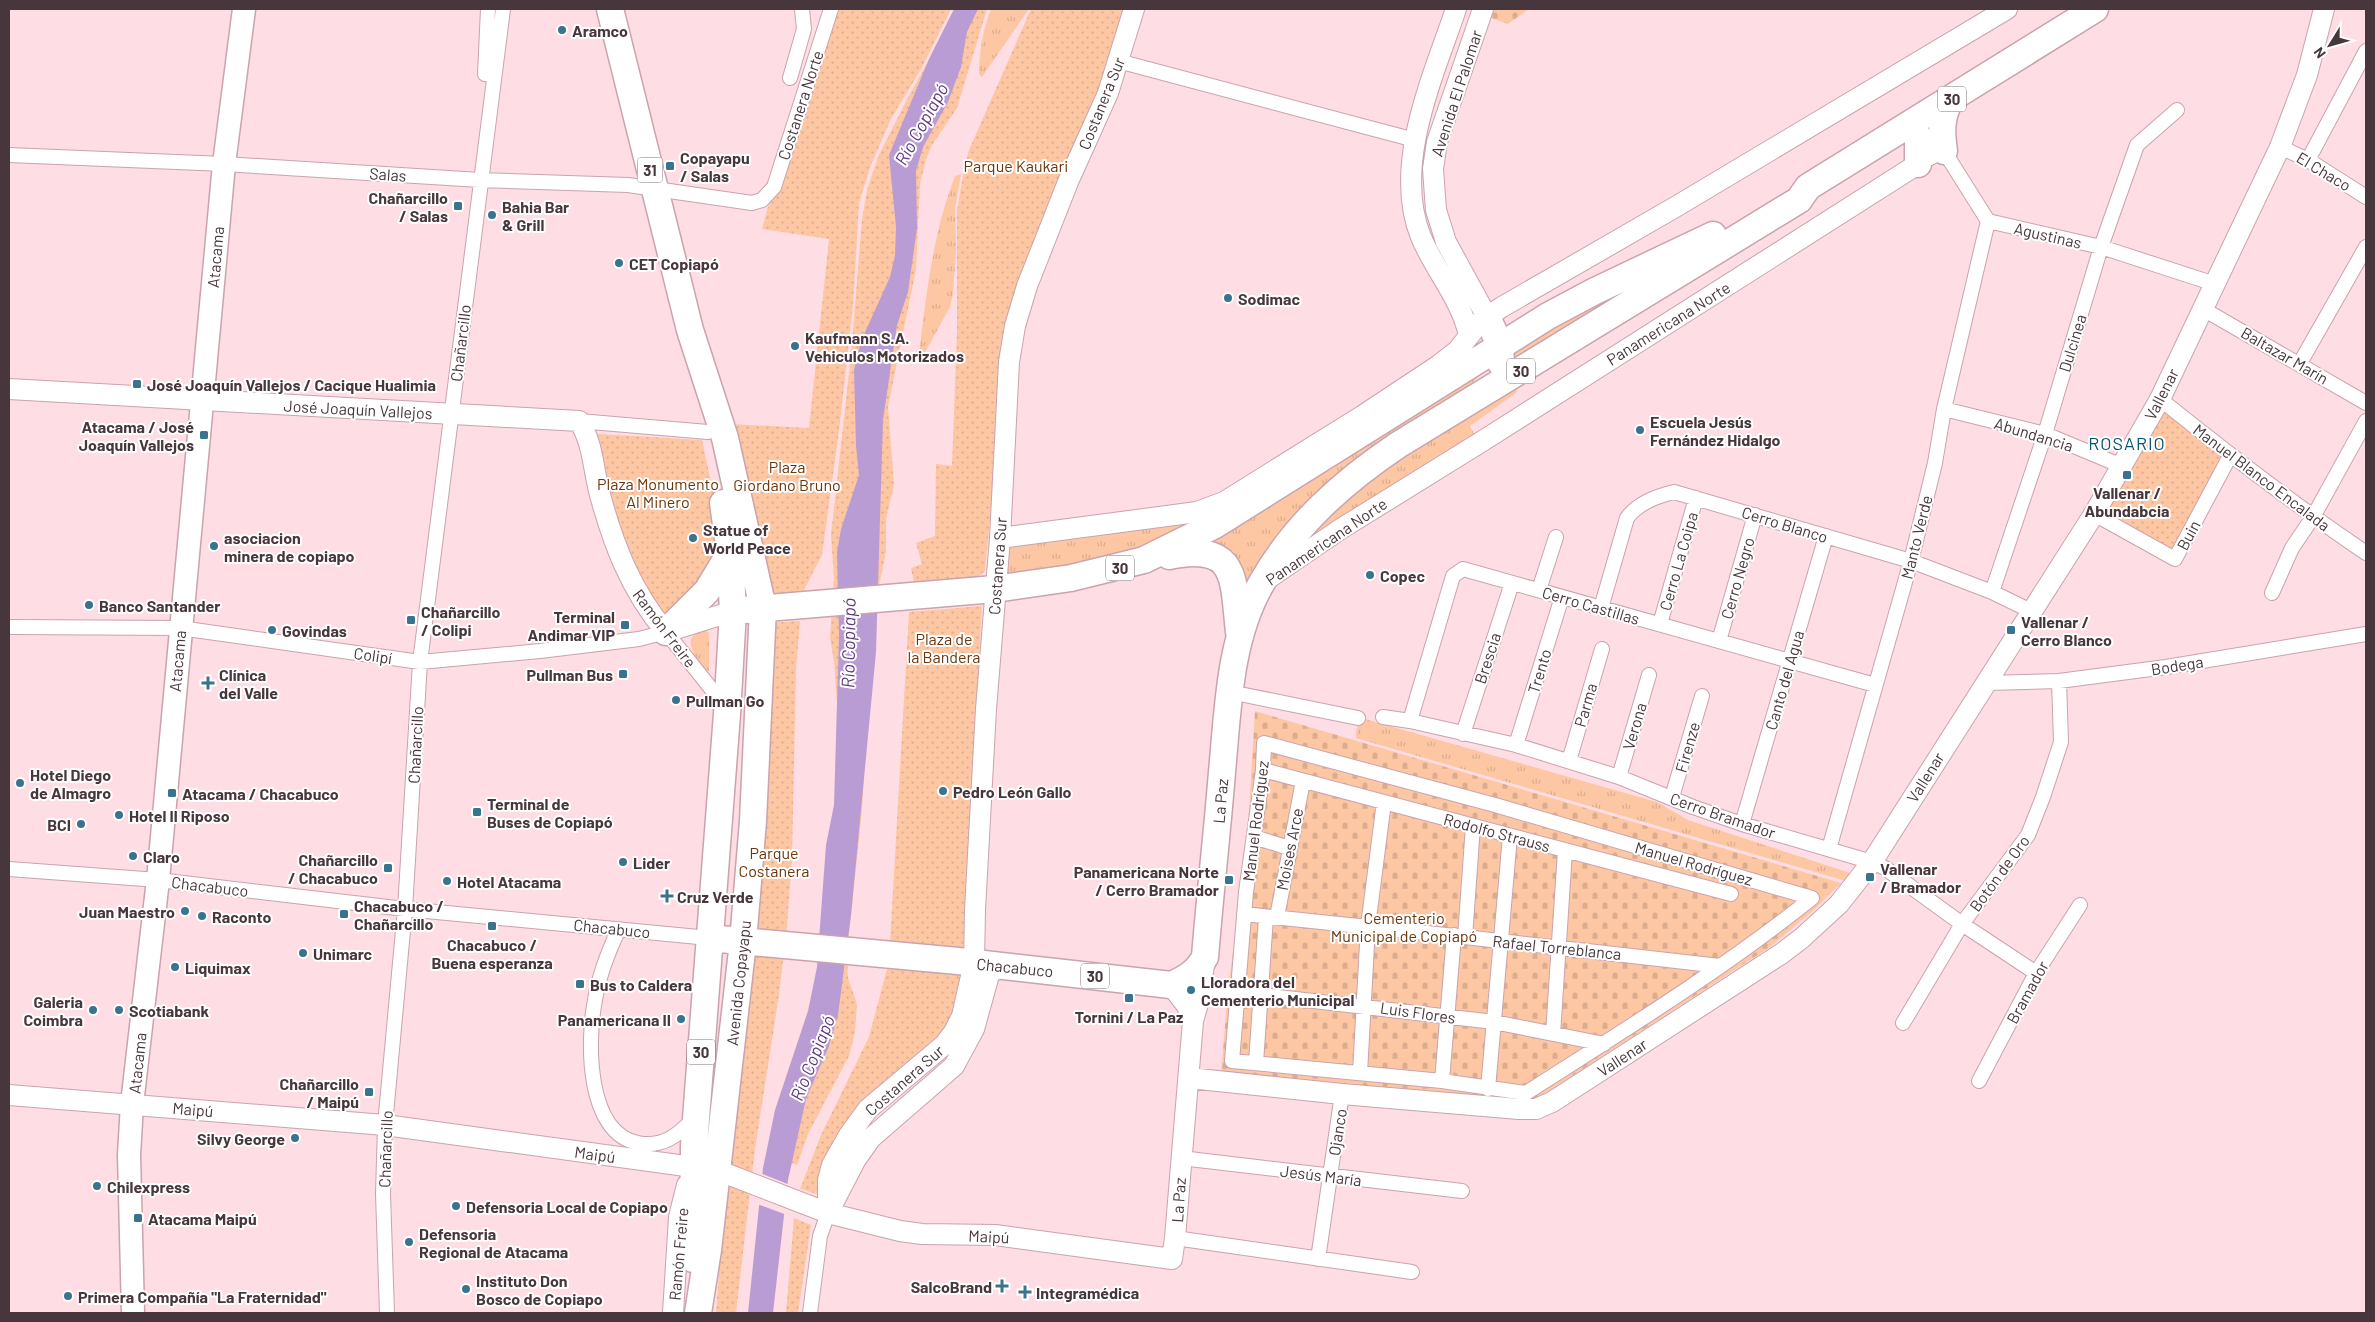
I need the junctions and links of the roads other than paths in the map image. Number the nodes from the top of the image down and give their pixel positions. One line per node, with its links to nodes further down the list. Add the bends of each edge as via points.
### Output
1 (244, 9): 24 (main road, Atacama)
2 (488, 9): 26 (street, Chañarcillo)
3 (503, 9): 26 (street, Chañarcillo)
4 (610, 9): 28 (highway, Avenida Copayapu / 31)
5 (802, 9): 15 (street, Costanera Norte, via 804,29)
6 (831, 9): 30 (street, Costanera Norte, via 775,183)
7 (1134, 9): 14 (street, Costanera Sur)
8 (1456, 9): 19 (street, Avenida El Palomar, via 1424,102)
9 (1484, 9): 34 (street, Avenida El Palomar, via 1434,156 1436,210)
10 (2007, 9): 37 (street)
11 (2095, 9): 16 (highway, Panamericana Norte / 30)
12 (2324, 9): 20 (street, Vallenar, via 2307,75)
13 (2366, 51): 23 (street)
14 (1118, 61): 19 (street); 63 (street, Costanera Sur, via 1108,93 1027,286 1015,326 1009,362)
15 (790, 78)
16 (1950, 100): 18 (highway, Panamericana Norte / 30); 21 (highway, via 1941,128)
17 (2176, 110): 32 (street, Dulcinea, via 2137,145)
18 (1912, 124): 25 (highway, via 1918,137); 27 (highway, Panamericana Norte / 30)
19 (1415, 140): 34 (street, Avenida El Palomar, via 1411,182 1421,236)
20 (2280, 147): 23 (street, El Chaco); 35 (street, Vallenar)
21 (1944, 151): 25 (street); 31 (street)
22 (9, 155): 24 (street, Salas)
23 (2308, 160): 29 (street, El Chaco)
24 (224, 164): 26 (street, Salas); 43 (main road, Atacama)
25 (1918, 164): 69 (street, Panamericana Norte, via 1339,530)
26 (480, 180): 28 (street, Salas); 47 (street, Chañarcillo)
27 (1808, 187): 40 (highway, Panamericana Norte / 30, via 1792,188 1703,241 1571,303); 49 (highway, Panamericana Norte / 30, via 1799,200)
28 (654, 189): 30 (street, Salas, via 746,203); 38 (highway, Avenida Copayapu / 31)
29 (2366, 197)
30 (764, 198)
31 (1988, 221): 32 (street, Agustinas); 46 (street, Manto Verde)
32 (2101, 247): 35 (street, Agustinas); 53 (street, Dulcinea)
33 (2366, 247): 41 (street)
34 (1452, 275): 37 (street, Avenida El Palomar); 39 (street, Avenida El Palomar)
35 (2215, 284): 36 (street, Vallenar)
36 (2203, 309): 41 (street, Baltazar Marín); 44 (street, Vallenar)
37 (1487, 317): 39 (street); 40 (highway)
38 (690, 330): 52 (highway, Avenida Copayapu / 31); 75 (highway, Avenida Copayapu / 31, via 725,438)
39 (1470, 336): 48 (street, via 1448,359)
40 (1500, 345): 49 (highway, via 1502,356 1497,373 1450,406); 56 (highway, Panamericana Norte / 30)
41 (2300, 363): 45 (street, Baltazar Marín)
42 (9, 389): 43 (street, José Joaquín Vallejos)
43 (202, 400): 47 (street, José Joaquín Vallejos); 81 (main road, Atacama)
44 (2160, 400): 54 (street, Manuel Blanco Encalada); 55 (street, Vallenar)
45 (2366, 403)
46 (1944, 409): 53 (street, Abundancia); 67 (street, Manto Verde, via 1935,463)
47 (451, 415): 50 (street, José Joaquín Vallejos); 88 (street, Chañarcillo)
48 (1362, 416): 56 (highway); 63 (street, via 1224,502 1197,512)
49 (1444, 417): 69 (highway, Panamericana Norte / 30, via 1370,464 1323,502)
50 (579, 421): 52 (street, José Joaquín Vallejos); 82 (street, Ramón Freire, via 588,439 606,516 633,588)
51 (2366, 421): 60 (street)
52 (708, 432): 64 (highway, Avenida Copayapu / 31)
53 (2044, 434): 55 (street, Abundancia); 72 (street, Dulcinea)
54 (2230, 456): 58 (street, Buin, via 2175,559); 60 (street, Manuel Blanco Encalada)
55 (2122, 466): 58 (street, Vallenar)
56 (1304, 470): 66 (highway, Panamericana Norte / 30, via 1216,525)
57 (1696, 498): 59 (street, Cerro Blanco); 76 (street, Cerro Blanco, via 1674,492 1660,495 1632,512 1627,518); 79 (street, Cerro La Coipa)
58 (2094, 514): 78 (street, Vallenar)
59 (1755, 515): 61 (street, Cerro Blanco); 85 (street, Cerro Negro)
60 (2313, 517): 65 (street, Manuel Blanco Encalada); 73 (street, via 2292,548)
61 (1826, 536): 67 (street, Cerro Blanco); 87 (street, Canto del Agua)
62 (1556, 537): 71 (street)
63 (1000, 538): 70 (street, Costanera Sur)
64 (730, 553): 77 (highway, Avenida Copayapu / 31); 82 (highway, via 707,592)
65 (2366, 553)
66 (1144, 560): 70 (highway, Panamericana Norte / 30, via 1071,578); 84 (highway, via 1202,552 1226,564 1233,584)
67 (1911, 561): 72 (street, Cerro Blanco); 92 (street, Manto Verde)
68 (1512, 583): 71 (street, Cerro Castillas); 98 (street, Cerro Castillas, via 1463,569 1453,576); 99 (street, Brescia)
69 (1260, 584): 84 (highway, La Paz / 30)
70 (995, 589): 75 (highway, Panamericana Norte / 30); 131 (street, Costanera Sur, via 982,776)
71 (1539, 590): 74 (street, Cerro Castillas)
72 (1992, 592): 78 (street, Cerro Blanco)
73 (2272, 593)
74 (1562, 597): 76 (street, Cerro Castillas); 100 (street, Trento)
75 (764, 608): 77 (highway, Panamericana Norte / 30); 127 (highway, Avenida Copayapu)
76 (1601, 608): 79 (street, Cerro Castillas)
77 (732, 611): 82 (street, Colipí); 95 (highway, Avenida Copayapu / 30)
78 (2033, 612): 91 (street, Vallenar)
79 (1660, 624): 85 (street, Cerro Castillas)
80 (9, 627): 81 (street, Colipí)
81 (180, 628): 88 (street, Colipí); 116 (main road, Atacama)
82 (666, 632): 88 (street, Colipí, via 639,639 549,650); 95 (street, Ramón Freire, via 717,696)
83 (2366, 634): 90 (street, Bodega, via 2166,668)
84 (1239, 636): 93 (highway, La Paz / 30)
85 (1719, 641): 87 (street, Cerro Castillas)
86 (1602, 649): 101 (street, Parma)
87 (1789, 661): 92 (street, Cerro Castillas); 107 (street, Canto del Agua)
88 (420, 662): 119 (street, Chañarcillo)
89 (1649, 675): 103 (street, Verona)
90 (2059, 681): 91 (street, Bodega); 122 (street, Botón de Oro, via 2061,742 2028,835)
91 (1987, 683): 114 (street, Vallenar)
92 (1875, 685): 112 (street, Manto Verde)
93 (1230, 692): 97 (street); 130 (highway, La Paz / 30)
94 (1702, 696): 105 (street, Firenze)
95 (727, 714): 126 (highway, Avenida Copayapu / 30)
96 (1383, 717): 98 (street, Cerro Bramador)
97 (1358, 718)
98 (1410, 721): 99 (street, Cerro Bramador)
99 (1463, 734): 100 (street, Cerro Bramador)
100 (1516, 745): 101 (street, Cerro Bramador)
101 (1569, 761): 103 (street, Cerro Bramador)
102 (1263, 770): 104 (street, Rodolfo Strauss); 110 (street, Manuel Rodríguez); 132 (street, Manuel Rodríguez, via 1264,743 1495,805 1812,898)
103 (1619, 777): 105 (street, Cerro Bramador)
104 (1303, 781): 106 (street, Rodolfo Strauss); 111 (street, Moises Arce)
105 (1672, 797): 107 (street, Cerro Bramador)
106 (1384, 802): 108 (street, Rodolfo Strauss); 123 (street)
107 (1742, 824): 112 (street, Cerro Bramador)
108 (1473, 826): 109 (street, Rodolfo Strauss); 125 (street)
109 (1510, 836): 113 (street, Rodolfo Strauss); 128 (street)
110 (1254, 837): 111 (street); 120 (street, Manuel Rodríguez)
111 (1289, 848): 121 (street, Moises Arce)
112 (1829, 850): 114 (street, Cerro Bramador)
113 (1565, 851): 117 (street, Rodolfo Strauss); 129 (street)
114 (1872, 862): 122 (street, Cerro Bramador); 151 (street, Vallenar, via 1839,904 1781,954 1545,1106 1519,1109)
115 (9, 869): 116 (street, Chacabuco)
116 (158, 880): 119 (street, Chacabuco); 153 (main road, Atacama)
117 (1731, 894)
118 (2080, 905): 133 (street, Bramador)
119 (405, 909): 124 (street, Chacabuco); 155 (street, Chañarcillo)
120 (1244, 914): 121 (street, Rafael Torreblanca); 136 (street, Manuel Rodríguez)
121 (1272, 917): 123 (street, Rafael Torreblanca); 137 (street, Moises Arce)
122 (1962, 924): 133 (street, Cerro Bramador); 142 (street, Botón de Oro)
123 (1368, 926): 125 (street, Rafael Torreblanca); 138 (street)
124 (619, 929): 126 (street, Chacabuco); 154 (street, via 601,973 592,1020 593,1072 604,1118 622,1137 647,1144 672,1138)
125 (1459, 936): 128 (street, Rafael Torreblanca); 139 (street)
126 (709, 938): 127 (highway, Chacabuco); 154 (highway, Avenida Copayapu / 30)
127 (744, 942): 131 (highway, Chacabuco / 30); 157 (highway, Avenida Copayapu / 30)
128 (1500, 942): 129 (street, Rafael Torreblanca); 141 (street)
129 (1559, 947): 132 (street, Rafael Torreblanca); 143 (street)
130 (1205, 957): 134 (highway, via 1192,974); 135 (street, La Paz)
131 (987, 964): 134 (highway, Chacabuco / 30); 160 (street, Costanera Sur, via 954,1032 934,1056 868,1109 840,1150 828,1180)
132 (1720, 966): 144 (street, Manuel Rodríguez)
133 (2036, 973): 149 (street, Bramador)
134 (1171, 985): 140 (street, La Paz, via 1187,1006)
135 (1200, 988): 136 (street, Luis Flores); 140 (street, La Paz)
136 (1238, 991): 137 (street, Luis Flores); 145 (street, Manuel Rodríguez, via 1232,1061)
137 (1261, 993): 138 (street, Luis Flores); 145 (street, Moises Arce)
138 (1364, 1005): 139 (street, Luis Flores); 146 (street)
139 (1447, 1016): 141 (street, Luis Flores); 148 (street)
140 (1192, 1021): 147 (street, La Paz)
141 (1494, 1022): 143 (street, Luis Flores); 150 (street)
142 (1903, 1023)
143 (1553, 1034): 144 (street, Luis Flores)
144 (1604, 1044): 150 (street, Manuel Rodríguez, via 1526,1093)
145 (1256, 1063): 146 (street, Manuel Rodríguez)
146 (1360, 1073): 148 (street, Manuel Rodríguez)
147 (1189, 1078): 151 (street, Vallenar); 156 (street, La Paz)
148 (1442, 1081): 150 (street, Manuel Rodríguez)
149 (1979, 1081)
150 (1488, 1089)
151 (1342, 1094): 158 (street, Ojanco)
152 (9, 1095): 153 (street, Maipú)
153 (132, 1104): 155 (street, Maipú); 165 (main road, Atacama, via 129,1164)
154 (696, 1116): 157 (highway, Avenida Copayapu / 30)
155 (385, 1125): 157 (street, Maipú); 166 (street, Chañarcillo, via 383,1194)
156 (1181, 1158): 158 (street, Jesús María); 161 (street, La Paz)
157 (705, 1168): 160 (street, Maipú); 167 (street, Ramón Freire, via 680,1211); 168 (highway, Avenida Copayapu / 30)
158 (1330, 1177): 159 (street, Jesús María); 163 (street, Ojanco)
159 (1462, 1191)
160 (825, 1211): 162 (street, Maipú, via 900,1231 995,1235); 169 (street, Costanera Sur)
161 (1175, 1238): 162 (street, La Paz); 163 (street)
162 (1172, 1259)
163 (1318, 1259): 164 (street)
164 (1412, 1272)
165 (133, 1313)
166 (387, 1313)
167 (673, 1313)
168 (696, 1313)
169 (810, 1313)

